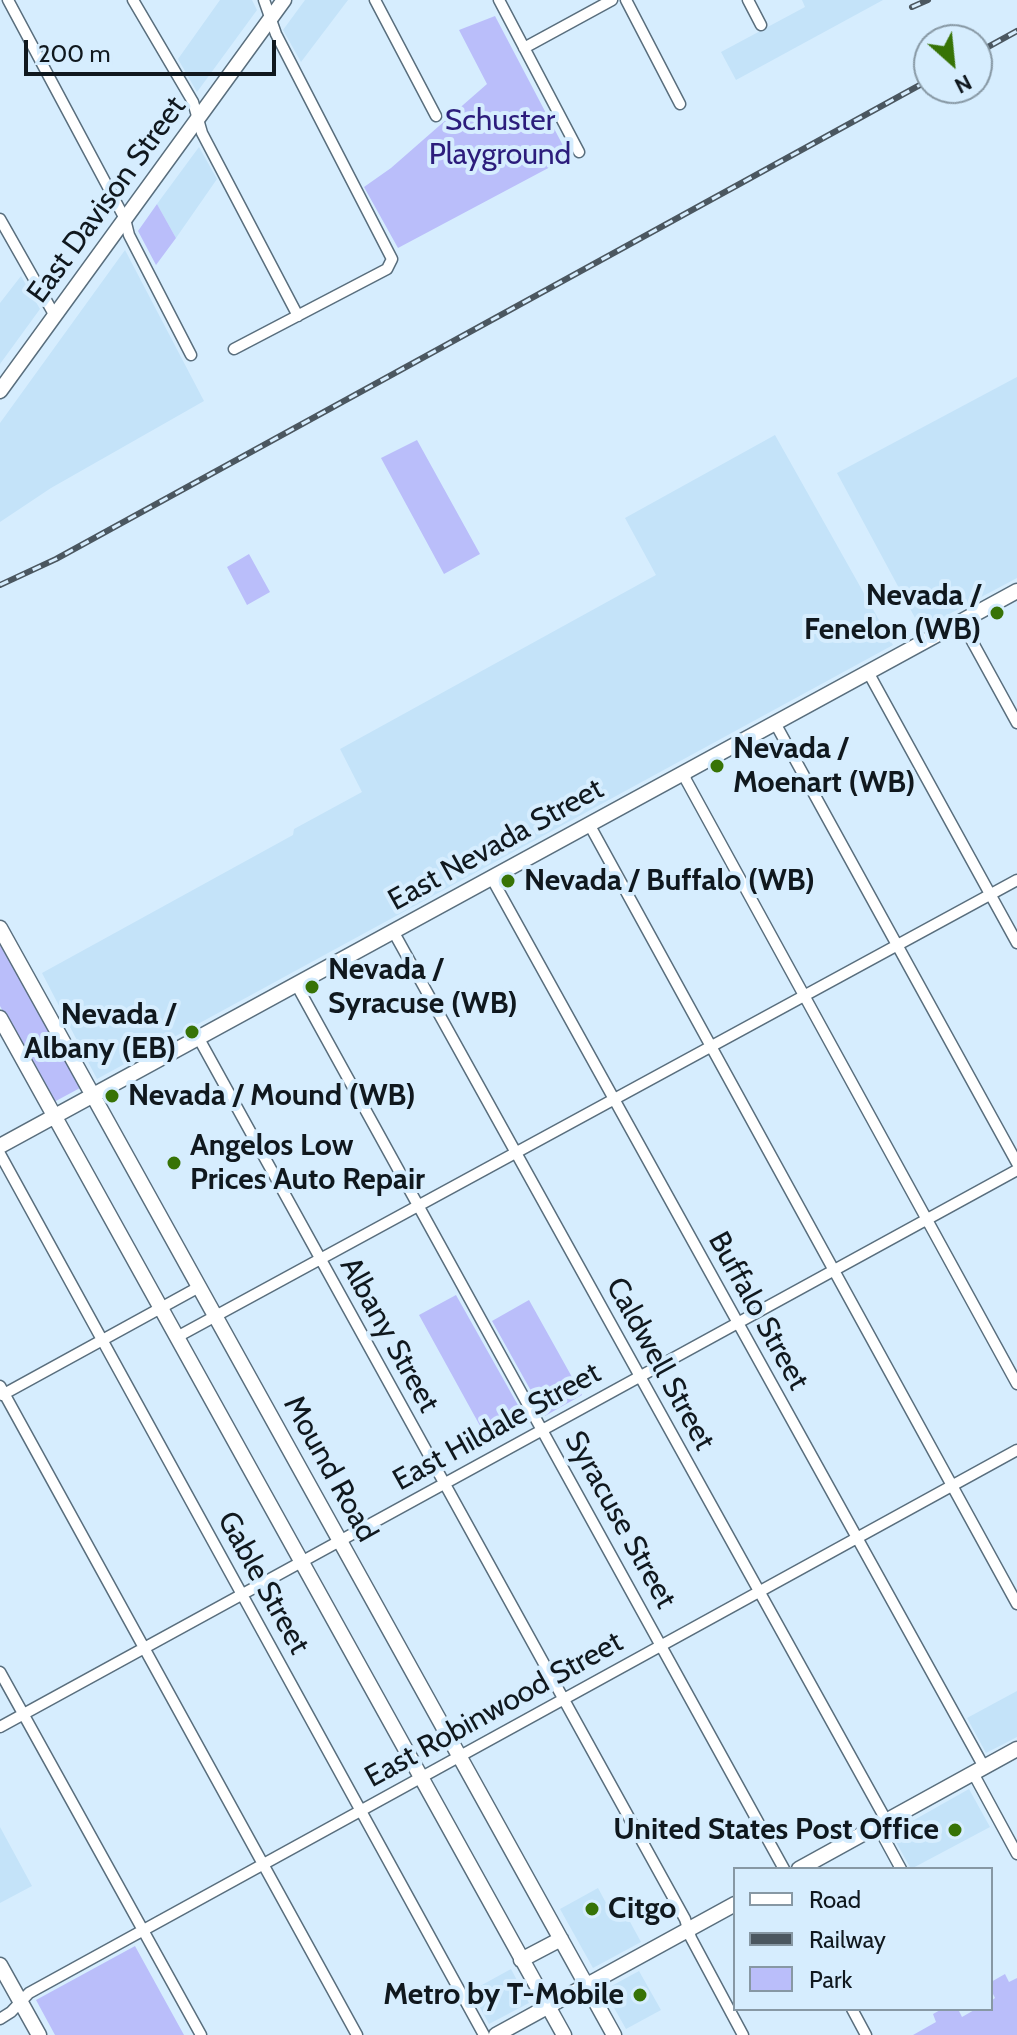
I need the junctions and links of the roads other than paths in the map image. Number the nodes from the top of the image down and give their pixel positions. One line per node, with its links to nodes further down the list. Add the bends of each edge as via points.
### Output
1 (8, 0): 18 (street)
2 (133, 0): 15 (street)
3 (264, 0): 10 (street)
4 (284, 0): 10 (main road, East Davison Street)
5 (375, 0): 14 (street)
6 (499, 0): 12 (street)
7 (612, 0): 12 (street)
8 (626, 0): 13 (street)
9 (748, 0): 11 (street)
10 (271, 17): 15 (main road, East Davison Street); 20 (street, via 392,255 387,269)
11 (761, 25)
12 (524, 48): 16 (street)
13 (680, 104)
14 (436, 116)
15 (198, 118): 18 (main road, East Davison Street); 20 (street)
16 (579, 152)
17 (0, 219): 19 (street)
18 (125, 219): 19 (main road, East Davison Street); 22 (street)
19 (55, 316): 23 (main road, East Davison Street)
20 (298, 316): 21 (street)
21 (234, 349)
22 (191, 355)
23 (0, 391)
24 (1017, 591): 25 (main road, East Nevada Street)
25 (961, 621): 26 (main road, East Nevada Street); 28 (street)
26 (868, 672): 27 (main road, East Nevada Street); 33 (street)
27 (775, 723): 29 (main road, East Nevada Street); 37 (street)
28 (1017, 723)
29 (685, 772): 30 (main road, East Nevada Street); 39 (street)
30 (589, 824): 31 (main road, East Nevada Street); 42 (street)
31 (491, 877): 35 (main road, East Nevada Street); 44 (street, Buffalo Street)
32 (1017, 880): 33 (street)
33 (990, 895): 36 (street); 37 (street)
34 (0, 928): 43 (main road, Mound Road)
35 (393, 931): 38 (main road, East Nevada Street); 47 (street, Caldwell Street)
36 (1017, 943)
37 (897, 945): 39 (street); 49 (street)
38 (296, 984): 41 (main road, East Nevada Street); 51 (street, Syracuse Street)
39 (805, 996): 42 (street); 52 (street)
40 (0, 1018): 45 (main road)
41 (198, 1037): 43 (main road, East Nevada Street); 53 (street, Albany Street)
42 (712, 1047): 44 (street); 54 (street)
43 (93, 1095): 45 (main road, East Nevada Street); 55 (main road, Mound Road)
44 (614, 1100): 47 (street); 58 (street, Buffalo Street)
45 (55, 1116): 46 (main road, East Nevada Street); 56 (main road)
46 (0, 1146)
47 (516, 1153): 51 (street); 61 (street, Caldwell Street)
48 (0, 1154): 60 (street, Gable Street)
49 (1017, 1163)
50 (1017, 1170): 52 (street, East Hildale Street)
51 (418, 1206): 53 (street); 64 (street, Syracuse Street)
52 (927, 1219): 54 (street, East Hildale Street); 62 (street)
53 (320, 1260): 57 (street); 66 (street, Albany Street)
54 (834, 1270): 58 (street, East Hildale Street); 67 (street)
55 (199, 1287): 56 (street); 57 (main road, Mound Road)
56 (161, 1307): 59 (main road); 60 (street)
57 (215, 1316): 59 (street); 69 (main road, Mound Road)
58 (738, 1323): 61 (street, East Hildale Street); 68 (street, Buffalo Street)
59 (177, 1337): 70 (main road)
60 (103, 1340): 63 (street); 72 (street, Gable Street)
61 (640, 1376): 64 (street, East Hildale Street); 71 (street, Caldwell Street)
62 (1017, 1384)
63 (1, 1392): 75 (street)
64 (542, 1430): 66 (street, East Hildale Street); 74 (street, Syracuse Street)
65 (1017, 1450): 67 (street, East Robinwood Street)
66 (444, 1483): 69 (street, East Hildale Street); 77 (street, Albany Street)
67 (952, 1486): 68 (street, East Robinwood Street); 73 (street)
68 (857, 1538): 71 (street, East Robinwood Street); 82 (street, Buffalo Street)
69 (340, 1540): 70 (street, East Hildale Street); 81 (main road, Mound Road)
70 (301, 1562): 72 (street, East Hildale Street); 83 (main road)
71 (759, 1591): 74 (street, East Robinwood Street); 85 (street, Caldwell Street)
72 (243, 1594): 75 (street, East Hildale Street); 84 (street, Gable Street)
73 (1017, 1604)
74 (662, 1645): 77 (street, East Robinwood Street); 88 (street, Syracuse Street)
75 (144, 1648): 78 (street, East Hildale Street); 87 (street)
76 (0, 1672): 78 (street)
77 (564, 1698): 81 (street, East Robinwood Street); 92 (street, Albany Street)
78 (23, 1714): 79 (street, East Hildale Street); 93 (street)
79 (0, 1727)
80 (1017, 1749): 82 (main road)
81 (460, 1756): 83 (street, East Robinwood Street); 94 (main road, Mound Road)
82 (978, 1770): 85 (main road); 86 (street, Buffalo Street)
83 (421, 1778): 84 (street, East Robinwood Street); 95 (main road)
84 (361, 1811): 87 (street, East Robinwood Street); 105 (street, Gable Street)
85 (882, 1823): 89 (main road); 90 (street, Caldwell Street)
86 (1017, 1854)
87 (263, 1864): 93 (street, East Robinwood Street); 104 (street)
88 (783, 1867)
89 (803, 1867)
90 (900, 1867)
91 (733, 1905): 92 (main road)
92 (689, 1929): 97 (main road); 109 (street, Albany Street)
93 (142, 1931): 98 (street, East Robinwood Street); 103 (street)
94 (561, 1939): 95 (main road); 97 (main road, Mound Road)
95 (521, 1960): 99 (main road)
96 (0, 1965): 98 (main road)
97 (587, 1985): 99 (main road); 108 (main road, Mound Road)
98 (21, 2002): 101 (street, East Robinwood Street); 102 (main road)
99 (547, 2007): 106 (main road); 107 (main road)
100 (853, 2011): 110 (street)
101 (0, 2019)
102 (39, 2035)
103 (201, 2035)
104 (357, 2035)
105 (484, 2035)
106 (496, 2035)
107 (564, 2035)
108 (614, 2035)
109 (743, 2035)
110 (866, 2035)

